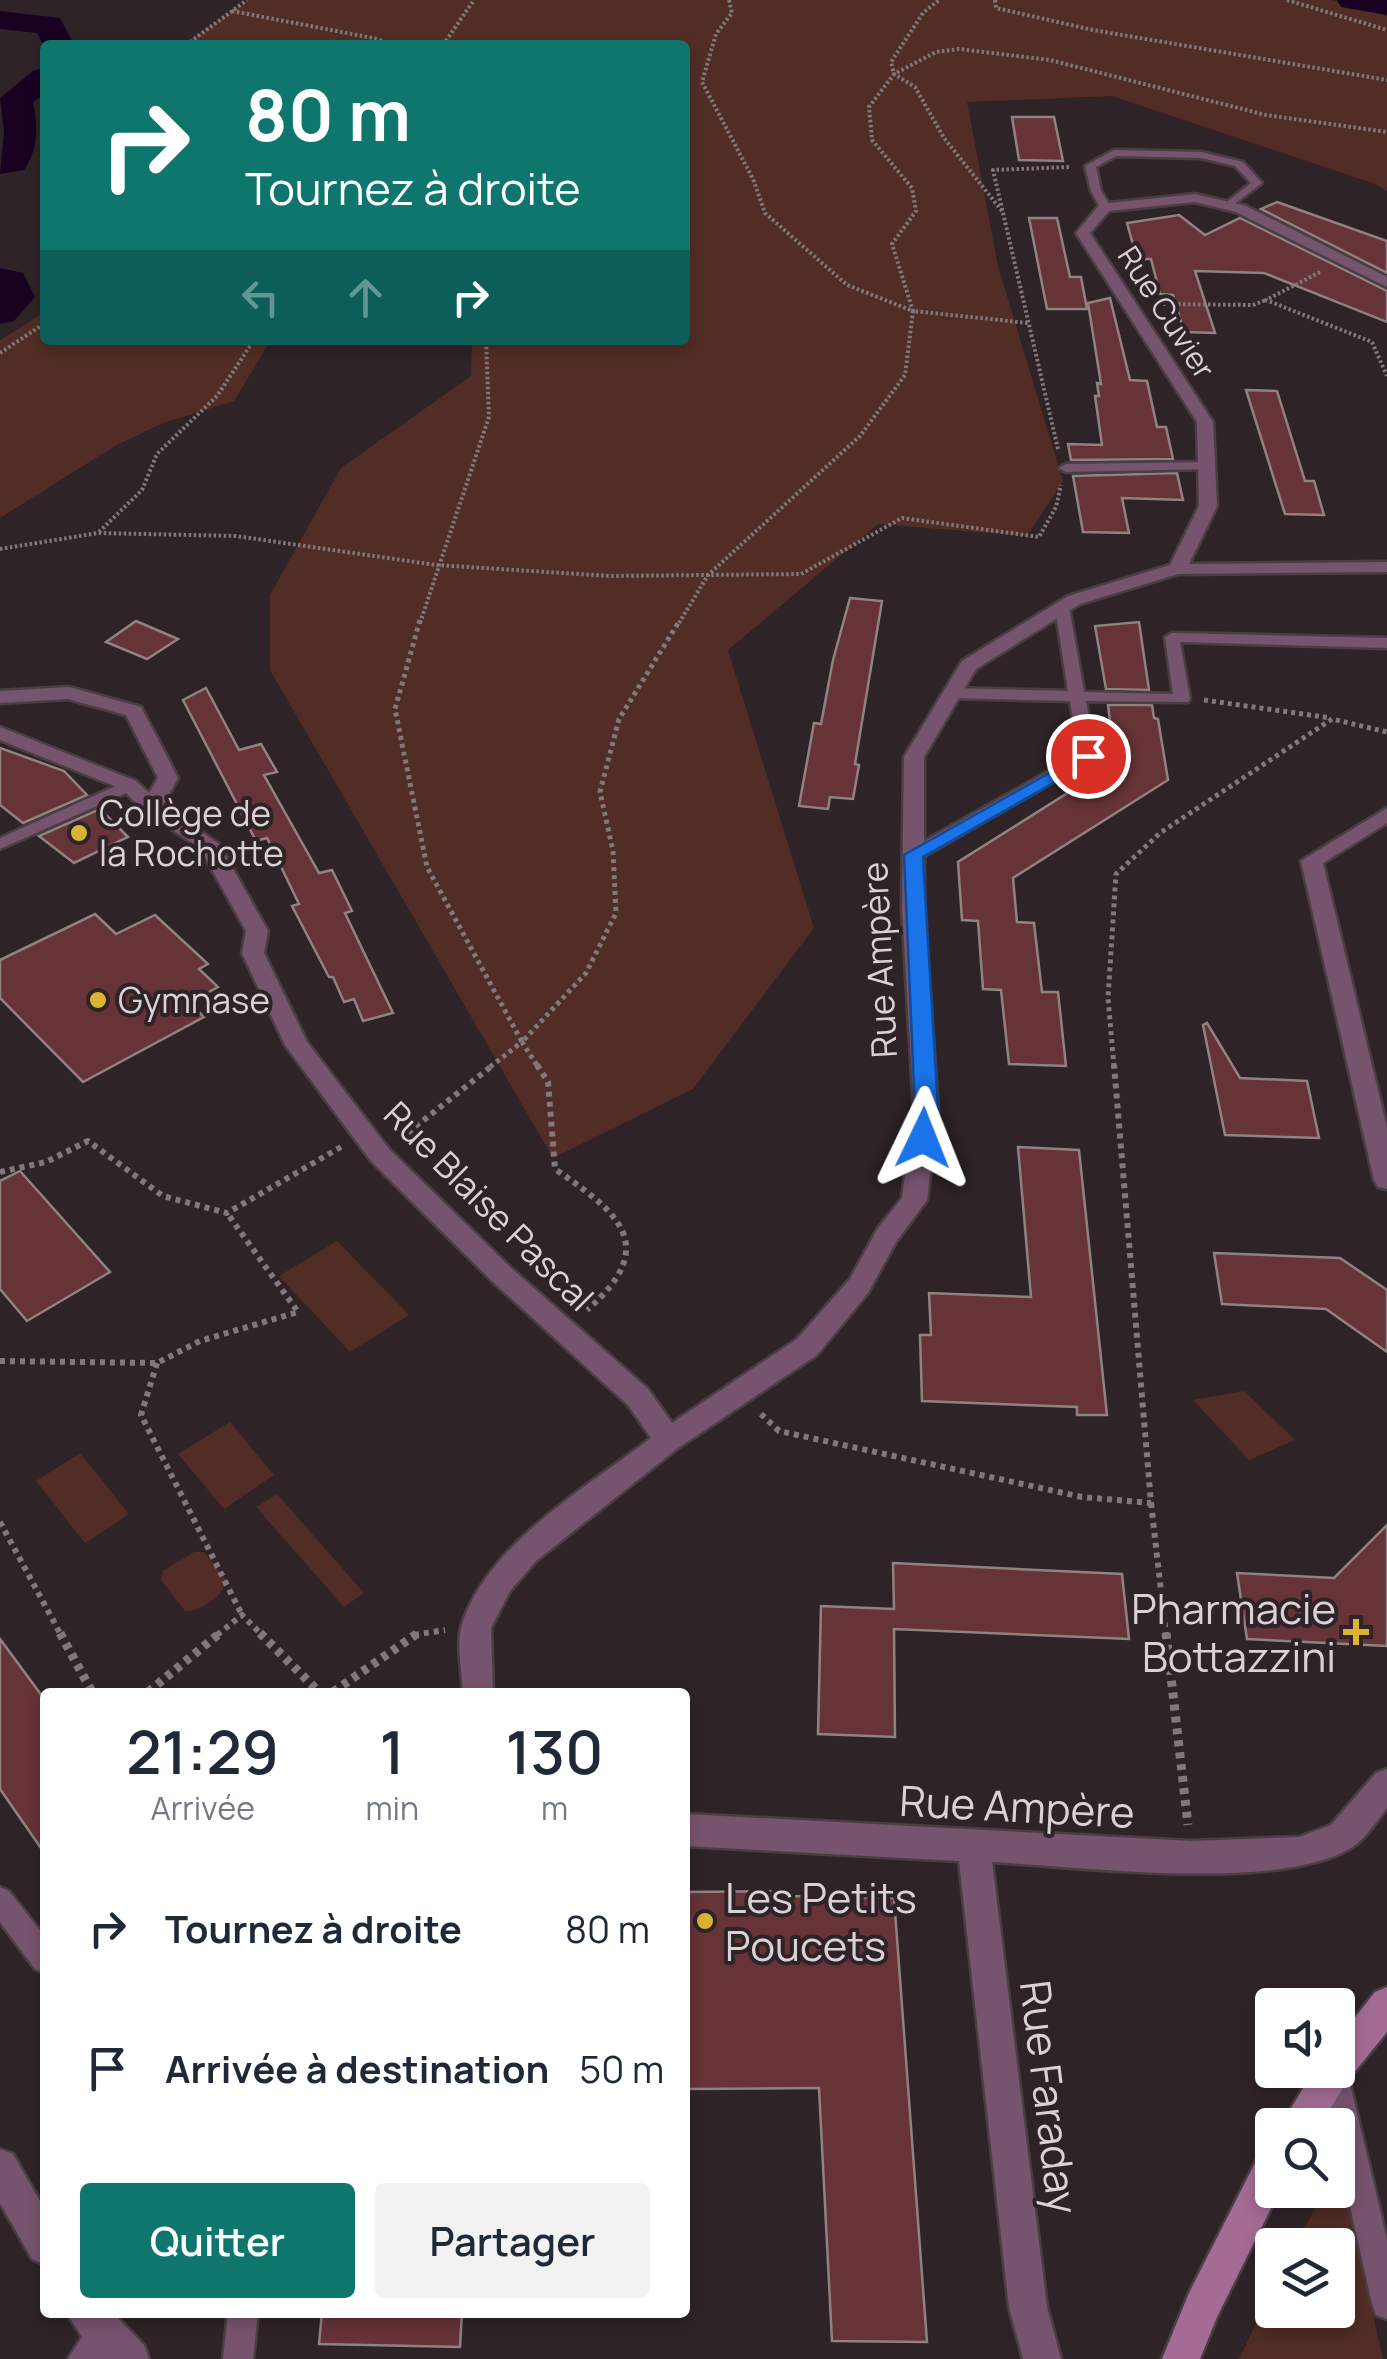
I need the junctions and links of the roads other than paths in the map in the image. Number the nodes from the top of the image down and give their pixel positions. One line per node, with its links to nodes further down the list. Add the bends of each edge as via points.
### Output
1 (1228, 206): 2 (street, Rue Cuvier, via 1194,198); 2 (lane, via 1257,183 1239,164 1201,155 1114,154 1090,166); 3 (street, Rue Cuvier)
2 (1105, 207): 4 (street, Rue Cuvier, via 1083,233 1204,422)
3 (1387, 283)
4 (1206, 466): 5 (lane); 7 (street, Rue Cuvier, via 1208,506)
5 (1066, 468)
6 (1387, 567): 7 (street, Rue Ampère)
7 (1177, 569): 8 (street, Rue Ampère)
8 (1062, 607): 10 (street, Rue Ampère, via 969,665); 11 (lane)
9 (1387, 643): 11 (lane, via 1172,637 1182,699)
10 (952, 693): 11 (lane); 18 (street, Rue Ampère, via 914,757)
11 (1076, 696): 18 (lane, via 1088,756)
12 (0, 697): 15 (street, via 70,693 134,711 168,778)
13 (0, 734): 14 (street, Rue Blaise Pascal)
14 (129, 785): 15 (street, Rue Blaise Pascal); 17 (lane)
15 (152, 807): 20 (street, Rue Blaise Pascal, via 208,844 257,931 253,952 296,1044 380,1155 638,1398)
16 (1387, 814): 19 (street, via 1312,860)
17 (0, 844)
18 (913, 855): 20 (street, Rue Ampère, via 926,1110 914,1200 859,1286 807,1347)
19 (1387, 1180)
20 (668, 1440): 21 (street, Rue Ampère, via 526,1552 500,1582 476,1628)
21 (478, 1688)
22 (1387, 1784): 24 (street, Rue Ampère, via 1342,1836 1299,1853 1191,1858)
23 (690, 1831): 24 (street, Rue Ampère)
24 (974, 1845): 36 (street, Rue Faraday, via 1028,2307)
25 (0, 1900): 26 (lane)
26 (40, 1952)
27 (1387, 2004): 28 (street)
28 (1355, 2044)
29 (1339, 2088): 33 (lane)
30 (0, 2167): 32 (street)
31 (1255, 2200): 37 (street)
32 (40, 2237)
33 (1387, 2304)
34 (242, 2318): 35 (lane)
35 (238, 2359)
36 (1042, 2359)
37 (1181, 2359)

